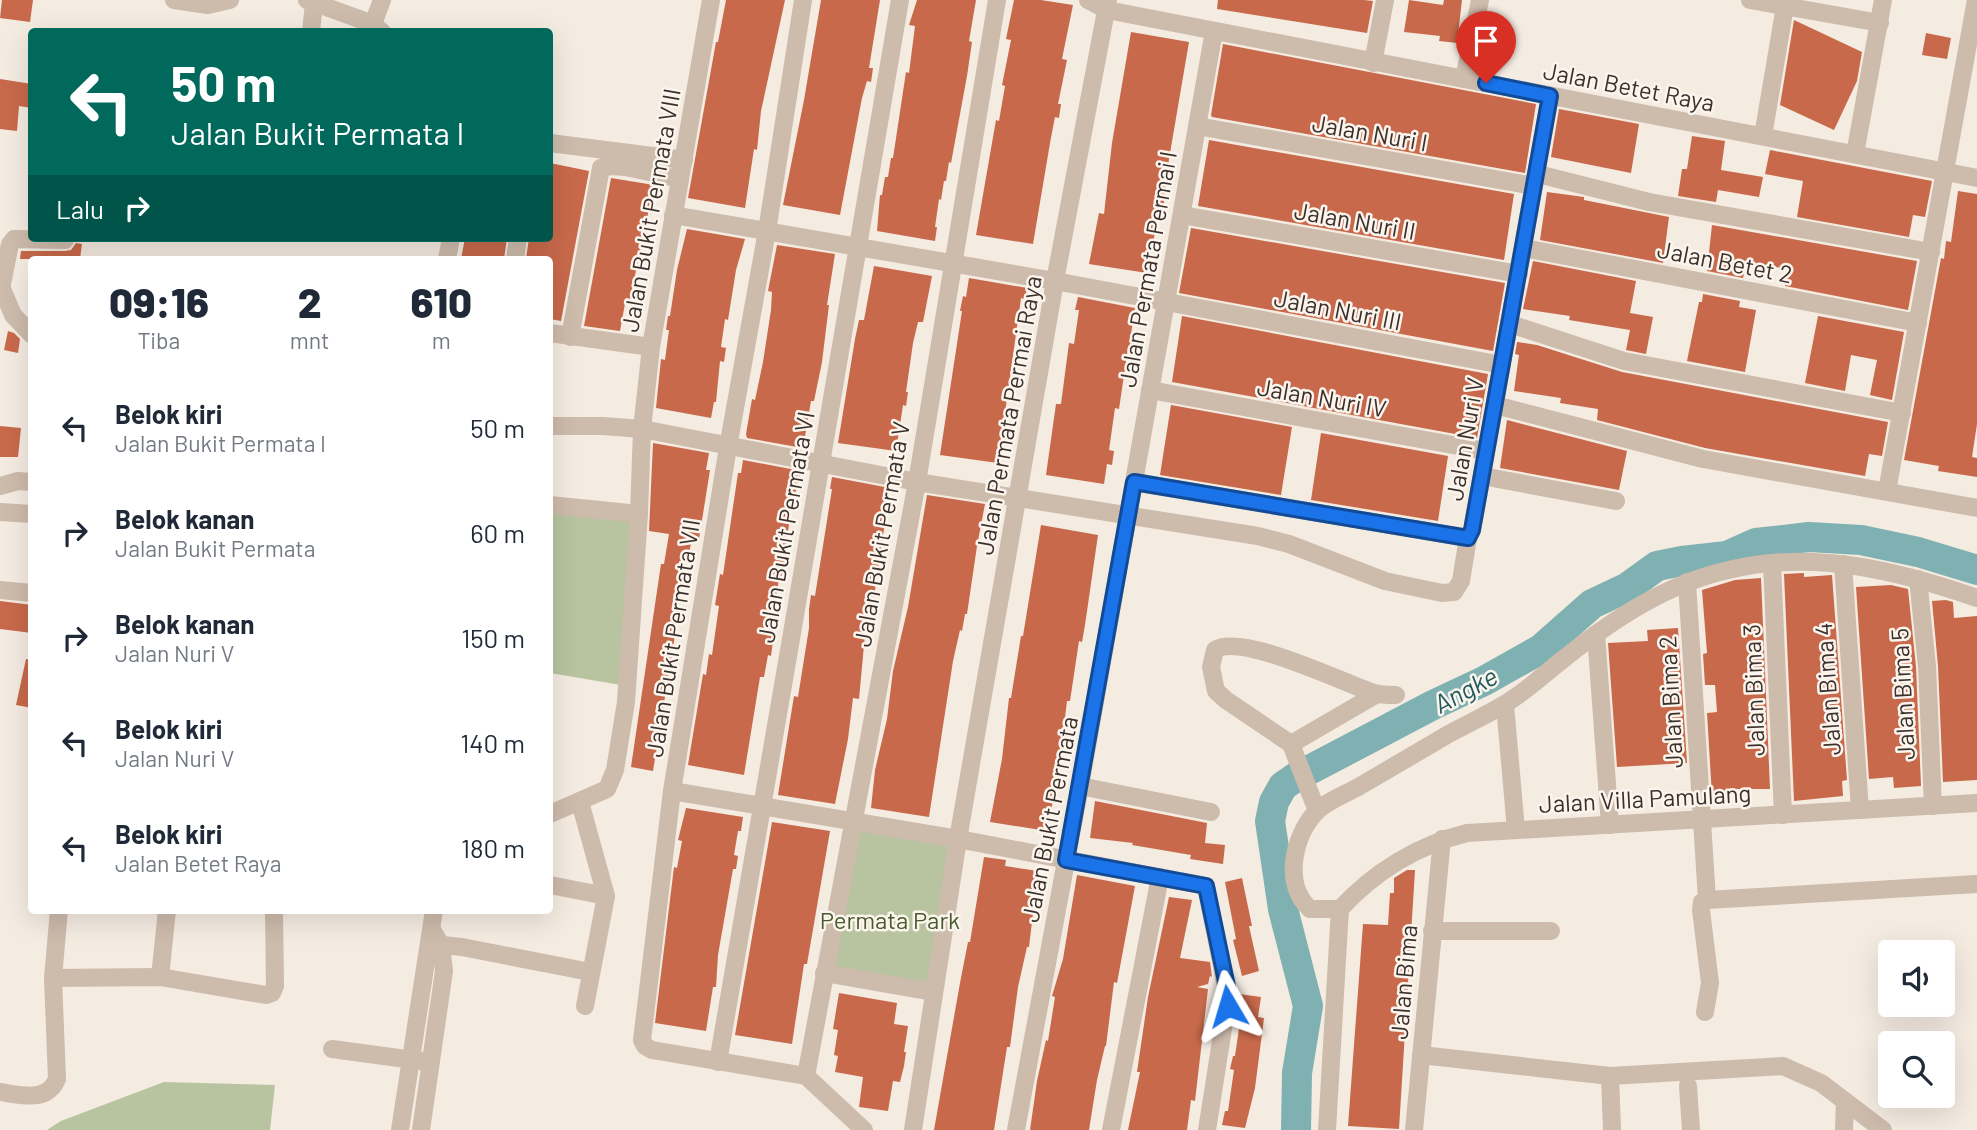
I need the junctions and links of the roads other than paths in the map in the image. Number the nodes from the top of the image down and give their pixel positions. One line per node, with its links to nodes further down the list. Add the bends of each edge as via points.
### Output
1 (174, 0): 15 (street)
2 (230, 0): 15 (street)
3 (382, 0): 20 (street)
4 (711, 0): 29 (street, Jalan Bukit Permata VIII)
5 (803, 0): 36 (street, Jalan Bukit Permata VII)
6 (900, 0): 38 (street, Jalan Bukit Permata VI)
7 (997, 0): 41 (street, Jalan Bukit Permata V)
8 (1088, 0): 16 (street, Jalan Betet Raya)
9 (1385, 0): 22 (street)
10 (1480, 0): 23 (street)
11 (1750, 0): 17 (street)
12 (1884, 0): 18 (street)
13 (1976, 0): 30 (street)
14 (311, 1): 19 (street); 20 (street)
15 (208, 2)
16 (1107, 5): 21 (street, Jalan Betet Raya); 43 (street, Jalan Permata Permai Raya)
17 (1785, 6): 18 (street); 26 (street)
18 (1880, 23): 28 (street)
19 (311, 28)
20 (378, 28)
21 (1214, 31): 22 (street, Jalan Betet Raya); 25 (street, Jalan Permata Permai I)
22 (1373, 63): 23 (street, Jalan Betet Raya)
23 (1464, 79): 24 (street, Jalan Betet Raya)
24 (1550, 96): 26 (street, Jalan Betet Raya); 33 (street, Jalan Nuri V)
25 (1197, 126): 33 (street, Jalan Nuri I); 35 (street, Jalan Permata Permai I)
26 (1763, 136): 28 (street, Jalan Betet Raya)
27 (553, 144): 29 (street)
28 (1855, 154): 30 (street, Jalan Betet Raya)
29 (684, 160): 32 (street, Jalan Bukit Permata VIII)
30 (1946, 172): 31 (street, Jalan Betet Raya); 40 (street)
31 (1977, 178)
32 (680, 179): 34 (street, Jalan Bukit Permata VIII); 50 (street, via 620,167 601,168)
33 (1536, 180): 39 (street, Jalan Nuri V); 40 (street, Jalan Nuri I)
34 (673, 215): 36 (street, Jalan Nuri III); 51 (street, Jalan Bukit Permata VIII)
35 (1182, 215): 42 (street, Jalan Nuri II); 45 (street, Jalan Permata Permai I)
36 (767, 231): 38 (street, Jalan Nuri III); 58 (street, Jalan Bukit Permata VII)
37 (28, 239): 44 (street, via 14,239 10,244)
38 (859, 248): 41 (street, Jalan Nuri III); 60 (street, Jalan Bukit Permata VI)
39 (1524, 248): 42 (street, Jalan Nuri V); 46 (street, Jalan Betet 2)
40 (1931, 252): 46 (street)
41 (951, 264): 43 (street, Jalan Nuri III); 63 (street, Jalan Bukit Permata V)
42 (1519, 274): 47 (street, Jalan Nuri V)
43 (1055, 282): 45 (street, Jalan Nuri III); 67 (street, Jalan Permata Permai Raya)
44 (1, 284): 48 (street, via 13,315)
45 (1166, 302): 52 (street, Jalan Nuri III); 53 (street, Jalan Permata Permai I)
46 (1918, 323): 55 (street)
47 (1510, 324): 52 (street, Jalan Nuri V); 55 (street, via 1624,361)
48 (28, 331)
49 (553, 334): 50 (street)
50 (570, 337): 51 (street)
51 (651, 347): 57 (street, Jalan Bukit Permata VIII)
52 (1502, 365): 54 (street, Jalan Nuri V)
53 (1150, 390): 59 (street, Jalan Nuri IV); 64 (street, Jalan Permata Permai I)
54 (1495, 405): 59 (street, Jalan Nuri V); 66 (street, via 1703,459)
55 (1902, 413): 66 (street)
56 (553, 426): 57 (street)
57 (642, 429): 58 (street); 73 (street, Jalan Bukit Permata VIII)
58 (728, 447): 60 (street); 89 (street, Jalan Bukit Permata VII)
59 (1486, 451): 61 (street, Jalan Nuri V)
60 (820, 462): 63 (street); 93 (street, Jalan Bukit Permata VI)
61 (1482, 476): 68 (street); 75 (street, Jalan Nuri V)
62 (28, 482): 65 (street)
63 (917, 482): 67 (street); 100 (street, Jalan Bukit Permata V)
64 (1134, 482): 74 (street, Jalan Permata Permai I); 75 (street, Jalan Nuri V)
65 (0, 486)
66 (1887, 491): 70 (street)
67 (1019, 499): 74 (street); 103 (street, Jalan Permata Permai Raya)
68 (1616, 501)
69 (553, 505): 73 (street)
70 (1977, 508)
71 (0, 512): 72 (street)
72 (28, 514)
73 (639, 514): 90 (street, Jalan Bukit Permata VIII, via 626,702 615,769 607,789)
74 (1128, 516): 75 (street, via 1258,536 1385,581 1449,593 1461,581); 88 (street, Jalan Bukit Permata)
75 (1468, 538)
76 (1772, 564): 77 (street); 79 (street, via 1736,568); 98 (street, Jalan Bima 3)
77 (1843, 564): 78 (street); 95 (street, Jalan Bima 4)
78 (1918, 579): 82 (street); 94 (street, Jalan Bima 5)
79 (1687, 582): 83 (street, via 1642,603); 99 (street, Jalan Bima 2)
80 (0, 590): 81 (street)
81 (28, 593)
82 (1977, 597)
83 (1596, 634): 86 (street); 101 (street)
84 (1377, 694): 85 (street); 87 (street); 87 (street, via 1257,649 1220,646 1211,667 1216,691)
85 (1396, 695)
86 (1505, 705): 92 (street); 102 (street)
87 (1294, 751): 92 (street)
88 (1080, 786): 96 (street); 105 (street, Jalan Bukit Permata)
89 (671, 791): 93 (street); 129 (street, Jalan Bukit Permata VII, via 642,1040 652,1050)
90 (580, 802): 97 (street, Jalan Bukit Permata VIII); 109 (street)
91 (1977, 803): 94 (street, Jalan Villa Pamulang)
92 (1313, 804): 111 (street, via 1296,850 1293,871 1297,891 1310,909)
93 (762, 806): 100 (street); 129 (street, Jalan Bukit Permata VI)
94 (1933, 806): 95 (street, Jalan Villa Pamulang)
95 (1860, 810): 98 (street, Jalan Villa Pamulang)
96 (1211, 811)
97 (553, 813)
98 (1783, 814): 99 (street, Jalan Villa Pamulang)
99 (1701, 819): 101 (street, Jalan Villa Pamulang); 110 (street, Jalan Bima 2)
100 (852, 822): 103 (street); 120 (street, Jalan Bukit Permata V)
101 (1610, 825): 102 (street, Jalan Villa Pamulang)
102 (1516, 830): 104 (street, Jalan Villa Pamulang)
103 (958, 839): 105 (street); 123 (street, Jalan Permata Permai Raya)
104 (1442, 839): 111 (street, Jalan Villa Pamulang, via 1361,886); 117 (street, Jalan Bima)
105 (1066, 860): 106 (street); 140 (street, Jalan Bukit Permata)
106 (1160, 877): 141 (street); 142 (street, via 1206,886 1228,991)
107 (1977, 884): 110 (street)
108 (553, 886): 109 (street)
109 (606, 896): 119 (street)
110 (1707, 900): 125 (street, Jalan Bima 2, via 1701,910 1710,983)
111 (1340, 908): 143 (street)
112 (59, 914): 122 (street)
113 (167, 914): 121 (street)
114 (274, 914): 121 (street, via 272,993 260,995)
115 (434, 914): 118 (street)
116 (1551, 931): 117 (street)
117 (1432, 932): 127 (street, Jalan Bima)
118 (434, 939): 119 (street); 128 (street); 130 (street, via 444,971)
119 (590, 972): 124 (street)
120 (824, 973): 123 (street); 131 (street, Jalan Bukit Permata V)
121 (160, 977): 122 (street)
122 (54, 978): 134 (street, via 55,1086 40,1096)
123 (933, 992): 139 (street, Jalan Permata Permai Raya)
124 (585, 1006)
125 (1705, 1012)
126 (332, 1049): 128 (street)
127 (1421, 1055): 132 (street); 144 (street, Jalan Bima)
128 (412, 1059): 130 (street); 136 (street)
129 (718, 1062): 131 (street, Jalan Bukit Permata VII)
130 (431, 1063): 137 (street)
131 (806, 1076): 138 (street)
132 (1610, 1076): 135 (street, via 1783,1066 1821,1083); 145 (street)
133 (1688, 1086): 146 (street)
134 (0, 1093)
135 (1845, 1101): 147 (street); 148 (street)
136 (400, 1130)
137 (421, 1130)
138 (863, 1130)
139 (913, 1130)
140 (1016, 1130)
141 (1111, 1130)
142 (1207, 1130)
143 (1327, 1130)
144 (1414, 1130)
145 (1612, 1130)
146 (1691, 1130)
147 (1844, 1130)
148 (1883, 1130)

